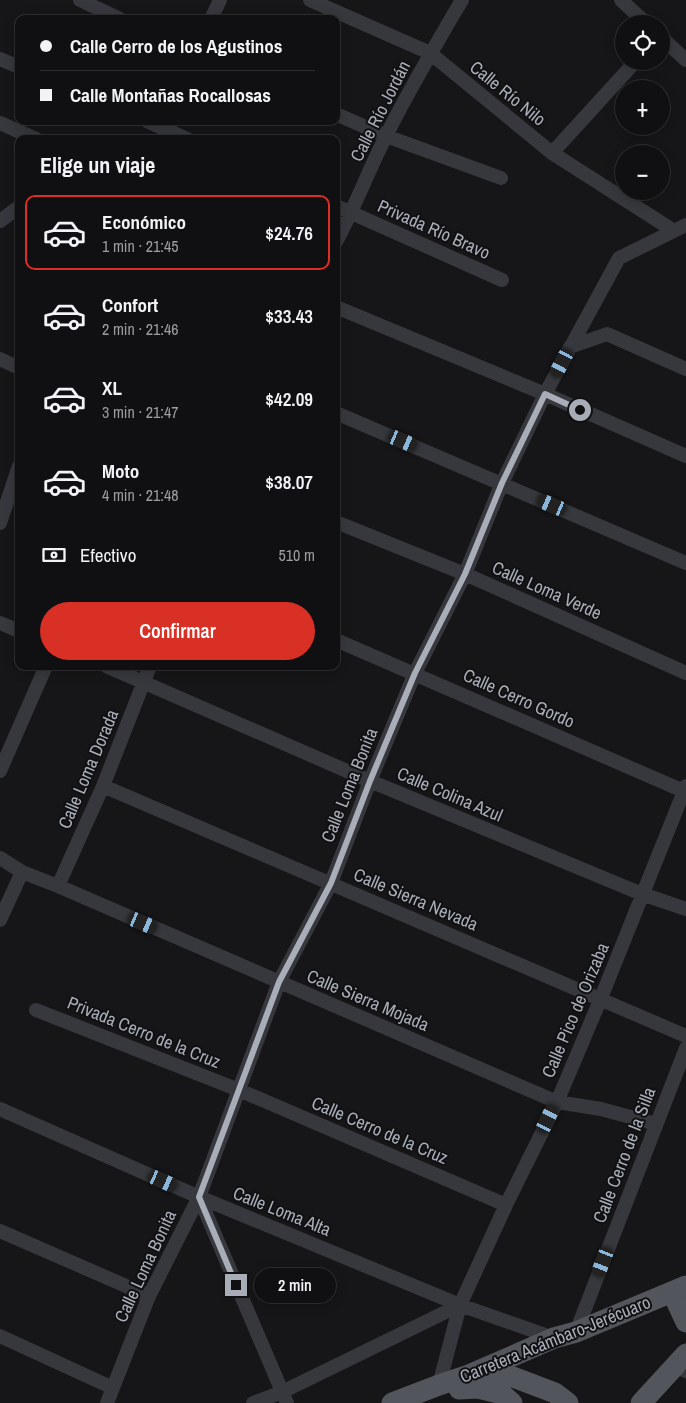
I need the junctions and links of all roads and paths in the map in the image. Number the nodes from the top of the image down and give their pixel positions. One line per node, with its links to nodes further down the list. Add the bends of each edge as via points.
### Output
1 (80, 0): 6 (street)
2 (220, 0): 7 (street)
3 (310, 0): 10 (street, Calle Río Nilo)
4 (462, 0): 10 (street, Calle Río Jordán)
5 (621, 0): 8 (street)
6 (112, 15)
7 (212, 15)
8 (637, 15)
9 (670, 45): 12 (street)
10 (430, 54): 20 (street, Calle Río Jordán); 21 (street, Calle Río Nilo)
11 (0, 59): 13 (street)
12 (686, 60)
13 (15, 65)
14 (628, 70): 21 (street)
15 (340, 116): 20 (street)
16 (0, 123): 18 (street)
17 (162, 129): 19 (street)
18 (27, 135)
19 (177, 135)
20 (386, 136): 22 (street); 25 (street, Calle Río Jordán)
21 (552, 153): 27 (street, Calle Río Nilo)
22 (501, 178)
23 (340, 208): 25 (street, Privada Río Bravo)
24 (15, 210): 26 (street)
25 (352, 212): 28 (street, Calle Río Jordán); 29 (street, Privada Río Bravo)
26 (0, 221)
27 (680, 228): 31 (street, Calle Loma Bonita, via 619,258)
28 (340, 234)
29 (502, 280)
30 (340, 309): 35 (street)
31 (570, 347): 34 (street, via 607,334); 35 (street, Calle Loma Bonita)
32 (0, 359): 33 (street)
33 (15, 366)
34 (686, 369)
35 (545, 394): 37 (street); 39 (street, Calle Loma Bonita)
36 (340, 415): 39 (street)
37 (686, 456)
38 (15, 478): 40 (street)
39 (502, 483): 42 (street); 43 (street, Calle Loma Bonita)
40 (0, 523)
41 (340, 524): 43 (street, Calle Loma Verde)
42 (686, 563)
43 (465, 574): 50 (street, Calle Loma Bonita); 51 (street, Calle Loma Verde)
44 (0, 623): 45 (street)
45 (15, 629)
46 (340, 642): 50 (street, Calle Cerro Gordo)
47 (44, 670): 53 (street)
48 (116, 670): 52 (street, Calle Colina Azul)
49 (148, 670): 52 (street, Calle Loma Dorada)
50 (415, 673): 54 (street, Calle Loma Bonita); 56 (street, Calle Cerro Gordo)
51 (686, 673)
52 (144, 682): 54 (street, Calle Colina Azul); 55 (street, Calle Loma Dorada)
53 (0, 771)
54 (370, 781): 59 (street, Calle Loma Bonita); 61 (street, Calle Colina Azul)
55 (103, 786): 59 (street, Calle Sierra Nevada); 60 (street, Calle Loma Dorada)
56 (685, 790): 61 (street, Calle Pico de Orizaba)
57 (0, 858): 58 (street, Calle Sierra Mojada)
58 (22, 872): 60 (street, Calle Sierra Mojada); 63 (street)
59 (331, 883): 64 (street, Calle Loma Bonita); 65 (street, Calle Sierra Nevada)
60 (58, 886): 64 (street, Calle Sierra Mojada)
61 (642, 894): 62 (street, Calle Colina Azul); 65 (street, Calle Pico de Orizaba)
62 (686, 909)
63 (0, 920)
64 (279, 982): 69 (street, Calle Loma Bonita); 70 (street, Calle Sierra Mojada)
65 (601, 998): 67 (street, Calle Sierra Nevada); 70 (street, Calle Pico de Orizaba)
66 (36, 1010): 69 (street, Privada Cerro de la Cruz)
67 (686, 1036)
68 (686, 1048): 72 (street, Calle Cerro de la Silla)
69 (239, 1090): 73 (street, Calle Loma Bonita); 74 (street, Calle Cerro de la Cruz)
70 (557, 1102): 72 (street, Calle Sierra Mojada, via 602,1109); 74 (street, Calle Pico de Orizaba)
71 (0, 1109): 73 (street, Calle Loma Alta)
72 (656, 1124): 80 (street, Calle Cerro de la Silla)
73 (199, 1197): 77 (street, Calle Loma Bonita); 78 (street, Calle Loma Alta); 87 (street)
74 (506, 1205): 78 (street, Calle Pico de Orizaba)
75 (0, 1231): 77 (street)
76 (679, 1289): 79 (main road); 80 (main road, Carretera Acámbaro-Jerécuaro)
77 (149, 1296): 85 (street, Calle Loma Bonita)
78 (460, 1305): 82 (street, Calle Loma Alta); 86 (street, Calle Pico de Orizaba); 87 (street)
79 (686, 1322)
80 (576, 1332): 82 (main road, Carretera Acámbaro-Jerécuaro)
81 (0, 1336): 85 (street)
82 (554, 1338): 84 (main road, Carretera Acámbaro-Jerécuaro)
83 (682, 1364): 93 (main road)
84 (469, 1375): 86 (main road, Carretera Acámbaro-Jerécuaro); 92 (main road, via 513,1377 555,1393)
85 (113, 1388): 88 (street, Calle Loma Bonita)
86 (431, 1388): 90 (main road, Carretera Acámbaro-Jerécuaro); 91 (main road, via 478,1388 502,1394)
87 (284, 1397): 89 (street)
88 (107, 1403)
89 (253, 1403)
90 (392, 1403)
91 (512, 1403)
92 (568, 1403)
93 (641, 1403)

